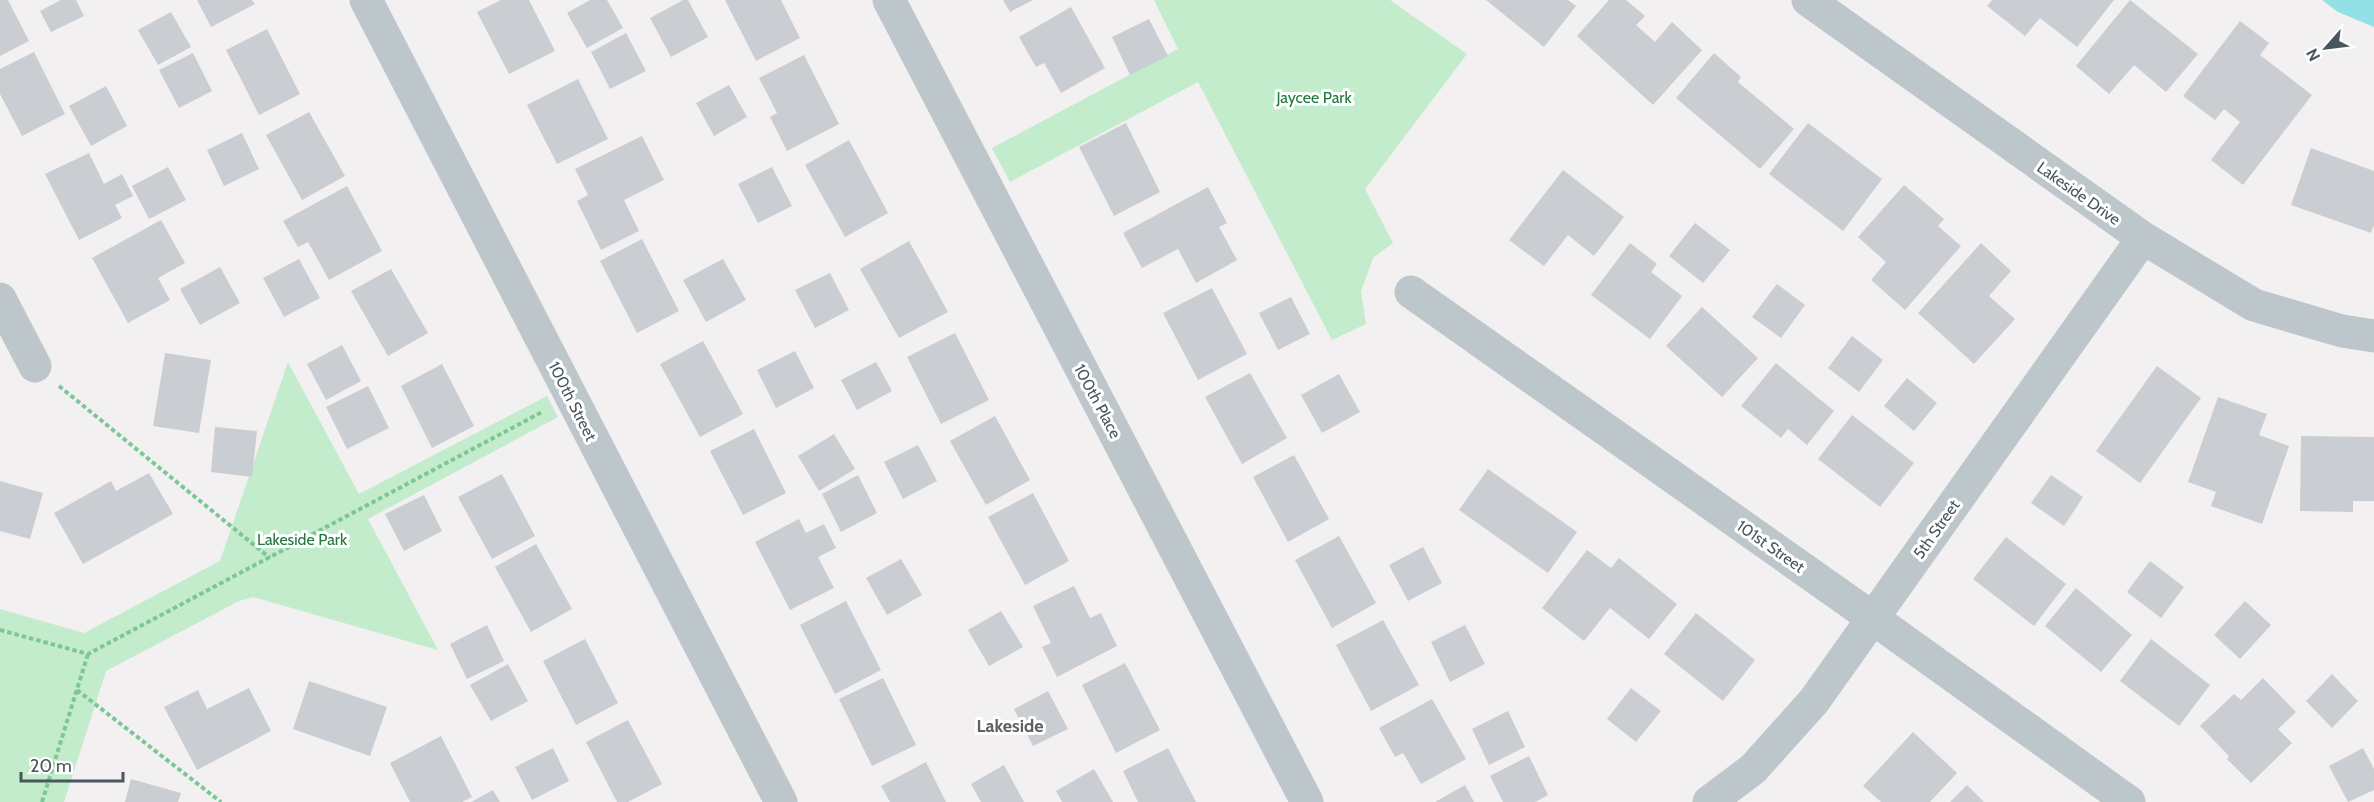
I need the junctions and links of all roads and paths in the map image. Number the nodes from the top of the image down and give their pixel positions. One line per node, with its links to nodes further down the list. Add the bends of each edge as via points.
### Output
1 (366, 0): 9 (street, 100th Street)
2 (889, 0): 18 (street, 100th Place)
3 (1808, 0): 4 (street, Lakeside Drive)
4 (2144, 238): 7 (street, Lakeside Drive, via 2254,305 2342,331); 11 (street, 5th Street)
5 (1412, 292): 11 (street, 101st Street)
6 (0, 299): 8 (street)
7 (2374, 336)
8 (35, 366): 10 (path)
9 (571, 396): 10 (path); 17 (street, 100th Street)
10 (270, 558): 13 (path)
11 (1874, 619): 19 (street, 5th Street, via 1814,700 1754,769); 20 (street, 101st Street)
12 (0, 630): 13 (path)
13 (88, 654): 14 (path)
14 (77, 690): 15 (path); 16 (path)
15 (42, 802)
16 (221, 802)
17 (781, 802)
18 (1307, 802)
19 (1710, 802)
20 (2129, 802)

